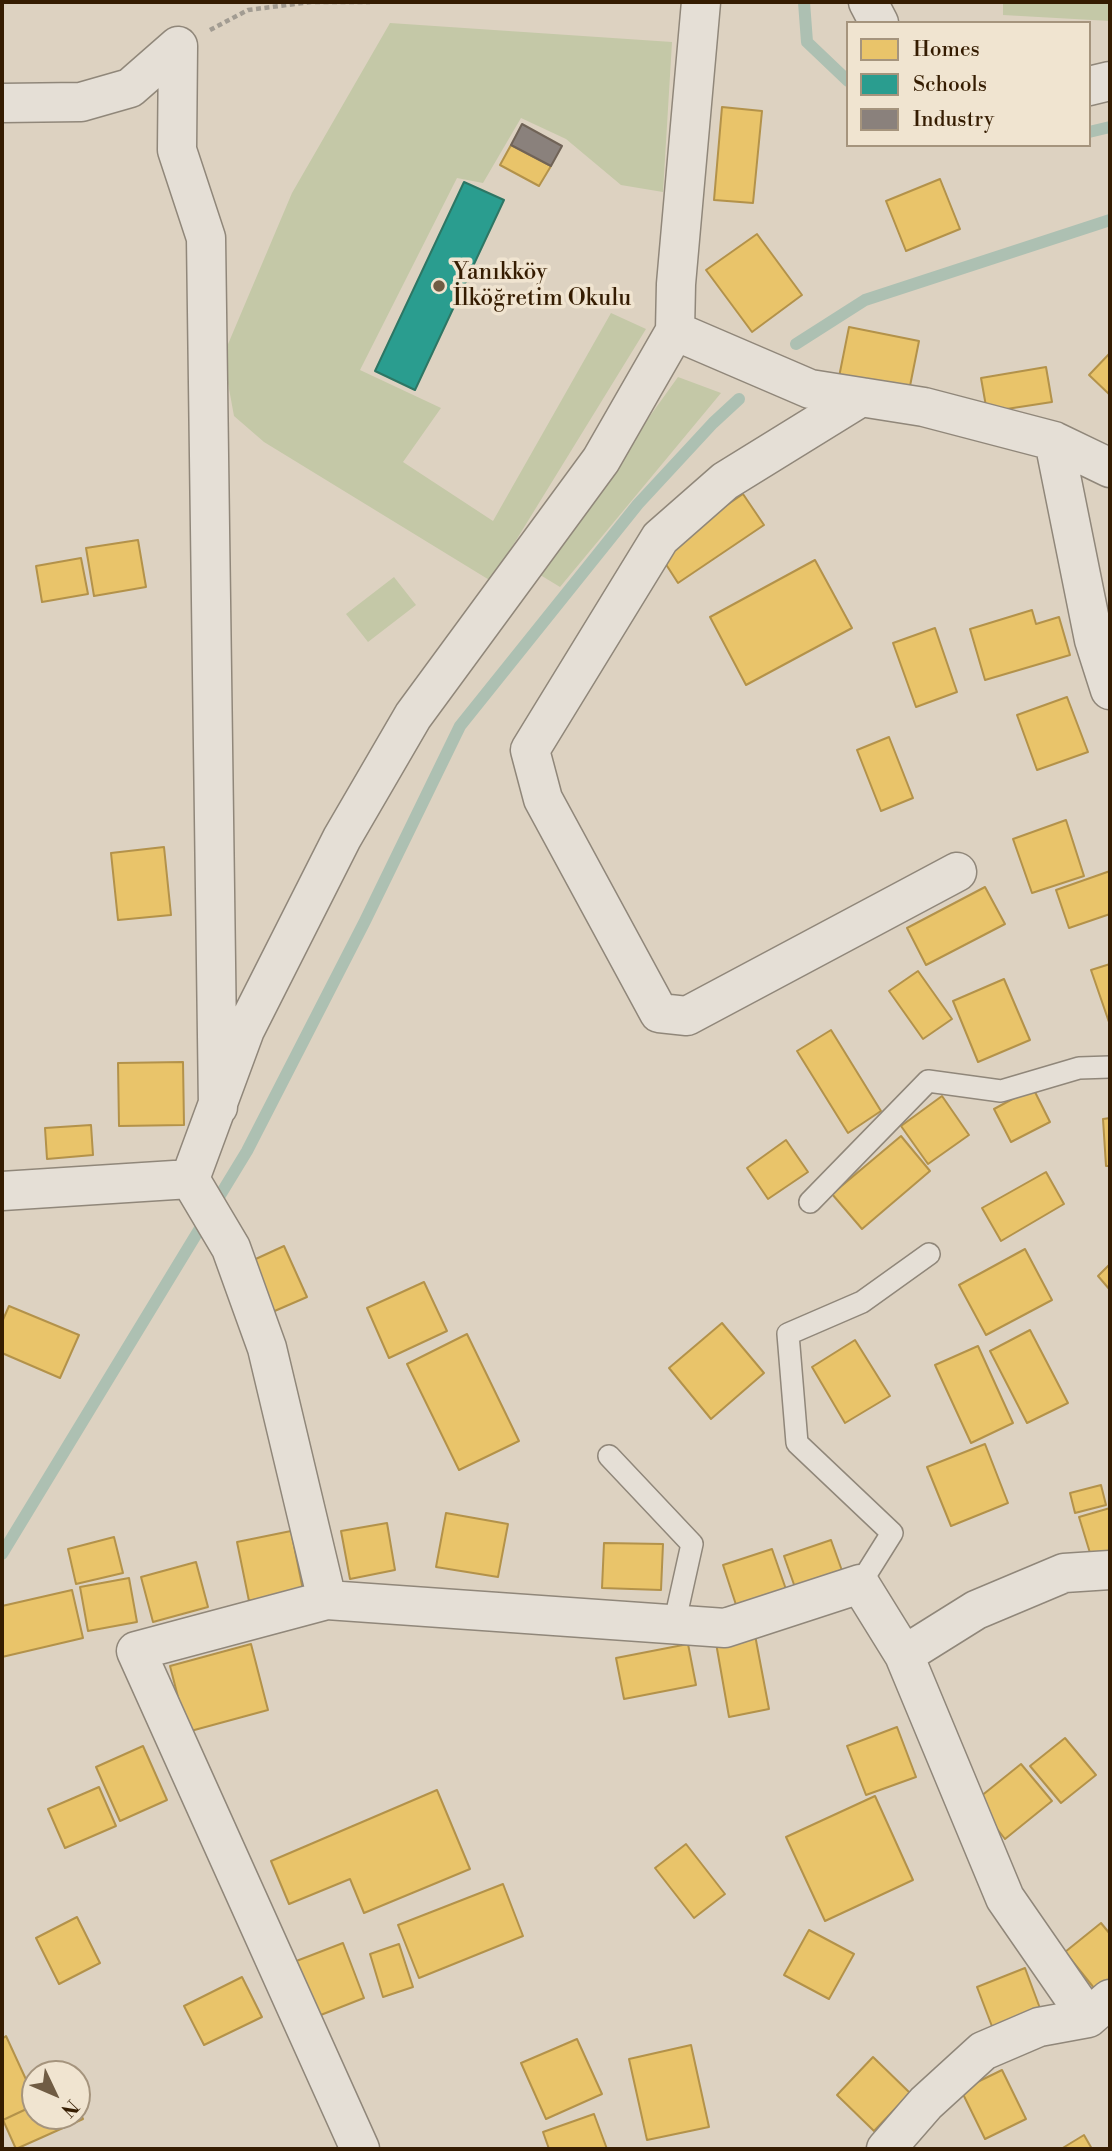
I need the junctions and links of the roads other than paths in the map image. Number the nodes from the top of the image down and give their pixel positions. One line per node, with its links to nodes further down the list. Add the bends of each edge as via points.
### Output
1 (701, 2): 7 (street)
2 (868, 2): 3 (street)
3 (877, 21)
4 (1110, 81): 5 (street)
5 (1091, 86)
6 (2, 103): 14 (street, via 81,102 130,88 178,46 177,150 206,237)
7 (675, 331): 8 (street, via 810,388); 14 (street, via 601,460 407,727 342,838 244,1030)
8 (861, 397): 9 (street, via 924,407); 12 (street, via 725,481 660,538 530,750 543,799 659,1013 687,1016)
9 (1054, 441): 10 (street); 11 (street, via 1094,640)
10 (1110, 468)
11 (1110, 690)
12 (957, 872)
13 (1110, 1067): 17 (lane, via 1079,1068 1001,1091 928,1081)
14 (218, 1107): 15 (street)
15 (193, 1184): 16 (street); 22 (street, via 231,1248 267,1348)
16 (2, 1191)
17 (810, 1202)
18 (929, 1254): 21 (lane, via 862,1301 788,1334 797,1443 892,1532)
19 (609, 1456): 23 (lane, via 692,1544)
20 (1110, 1570): 24 (street, via 1064,1573 976,1610)
21 (860, 1584): 23 (street, via 724,1628); 24 (street)
22 (327, 1600): 23 (street); 26 (street, via 136,1651)
23 (674, 1625)
24 (904, 1655): 25 (street, via 1005,1898)
25 (1099, 2008): 27 (street, via 983,2051 926,2103)
26 (360, 2149)
27 (886, 2149)

